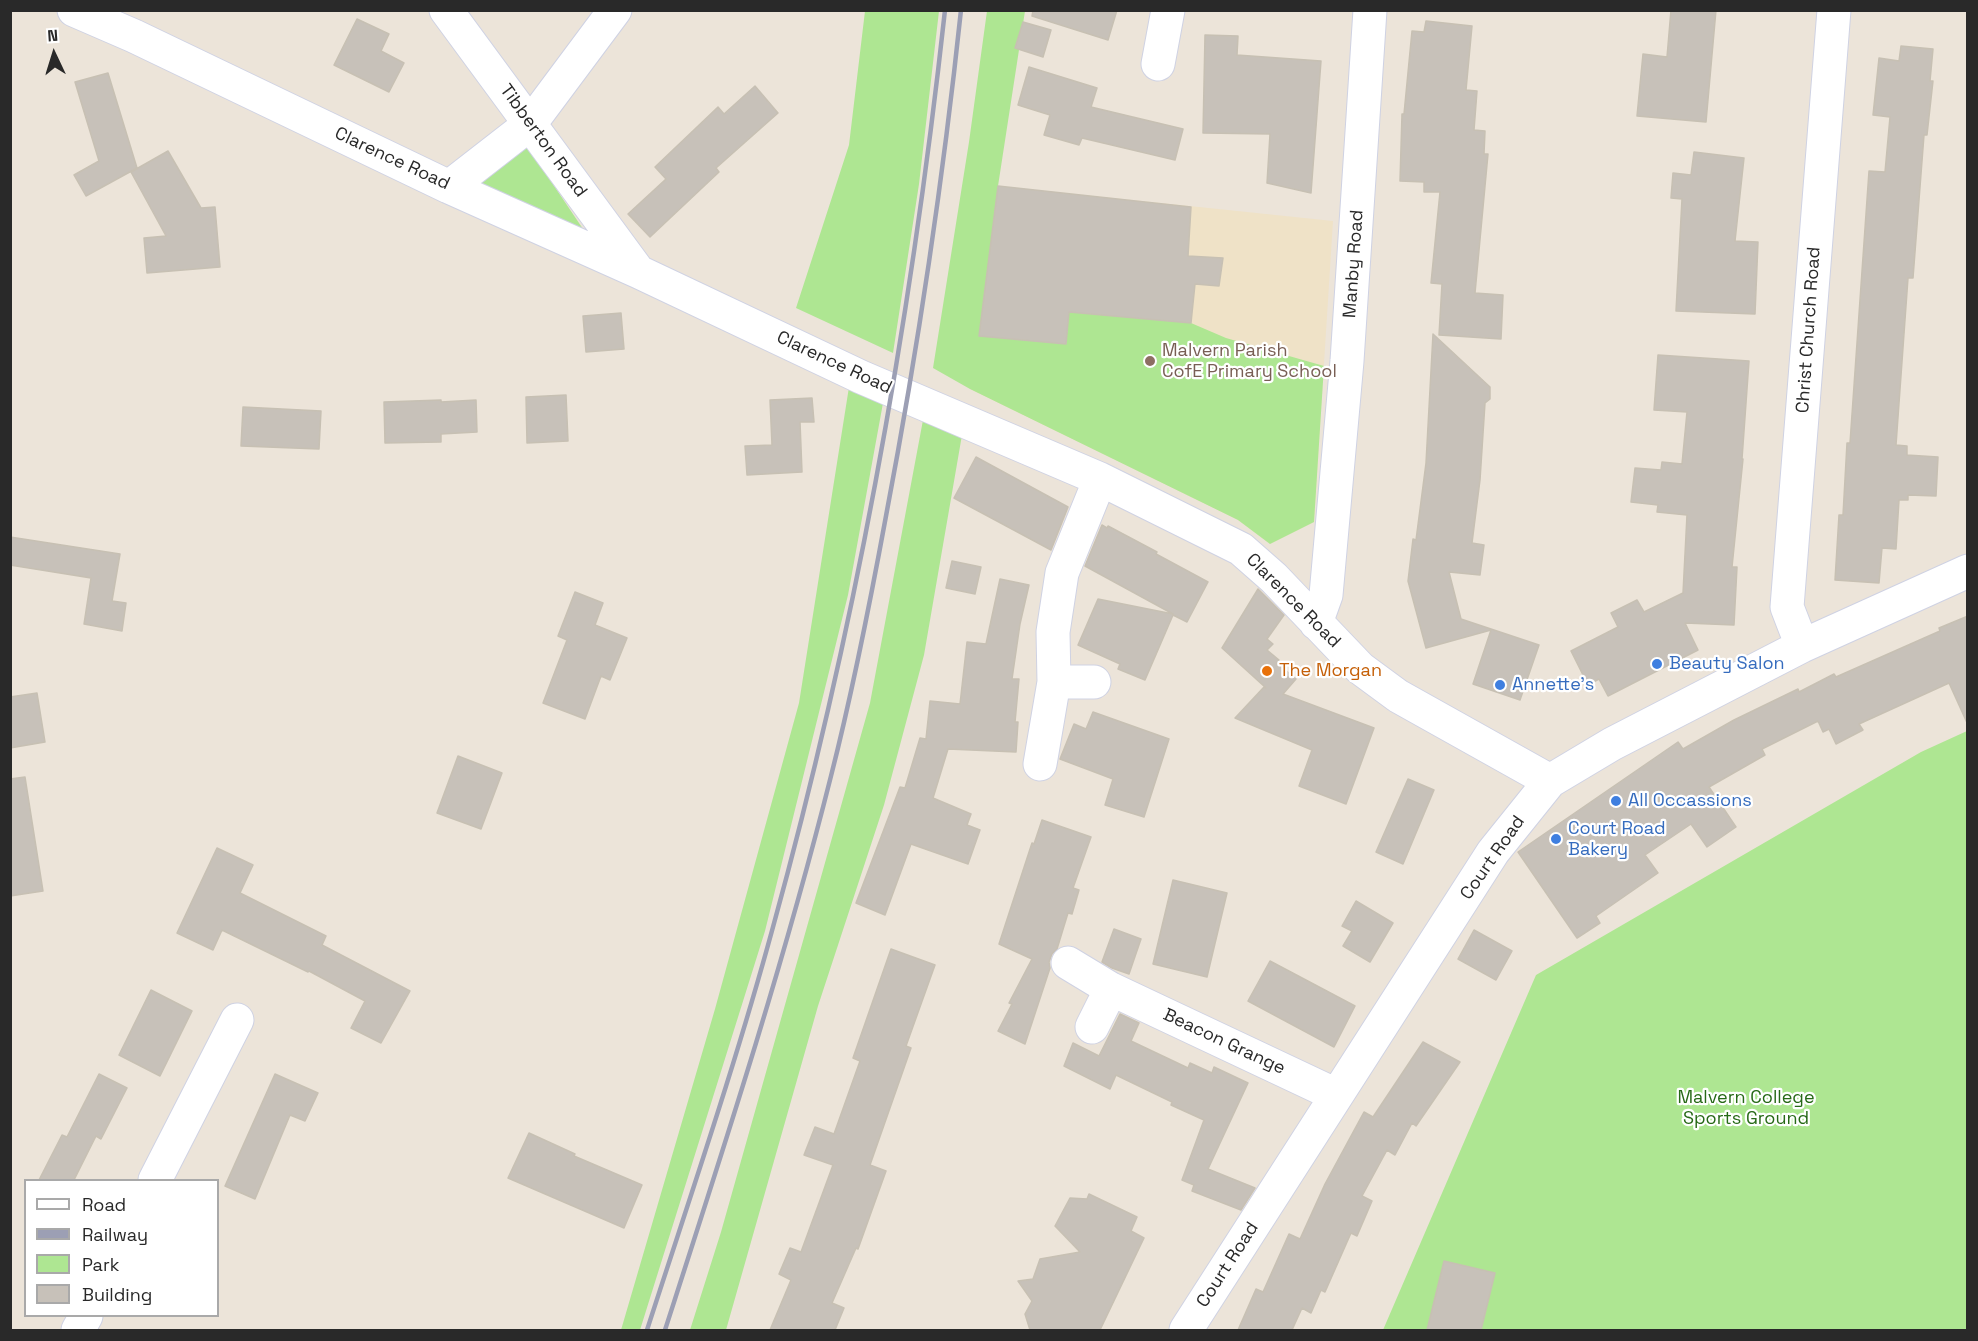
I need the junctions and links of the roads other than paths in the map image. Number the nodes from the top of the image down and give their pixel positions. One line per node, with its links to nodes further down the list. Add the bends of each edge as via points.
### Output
1 (74, 10): 9 (street, Clarence Road)
2 (446, 10): 8 (street, Tibberton Road)
3 (615, 10): 8 (street)
4 (1168, 10): 7 (street)
5 (1370, 10): 13 (street, Manby Road, via 1347,361 1326,595)
6 (1834, 10): 14 (street, Christ Church Road, via 1787,607)
7 (1158, 64)
8 (530, 124): 9 (street); 10 (street, Tibberton Road)
9 (449, 187): 10 (street, Clarence Road)
10 (639, 272): 11 (street, Clarence Road, via 861,377)
11 (1100, 479): 13 (street, Clarence Road, via 1241,549); 15 (street, via 1062,573 1053,632)
12 (1968, 571): 14 (street, Court Road)
13 (1316, 623): 18 (street, Clarence Road, via 1360,668 1398,696)
14 (1802, 646): 18 (street, Court Road, via 1612,744)
15 (1054, 682): 16 (street); 17 (street)
16 (1094, 682)
17 (1040, 764)
18 (1550, 781): 23 (street, Court Road, via 1493,852)
19 (1068, 963): 20 (street, Beacon Grange)
20 (1111, 989): 22 (street); 23 (street, Beacon Grange)
21 (237, 1020): 24 (street)
22 (1092, 1027)
23 (1336, 1095): 25 (street, Court Road)
24 (156, 1179)
25 (1186, 1330)

